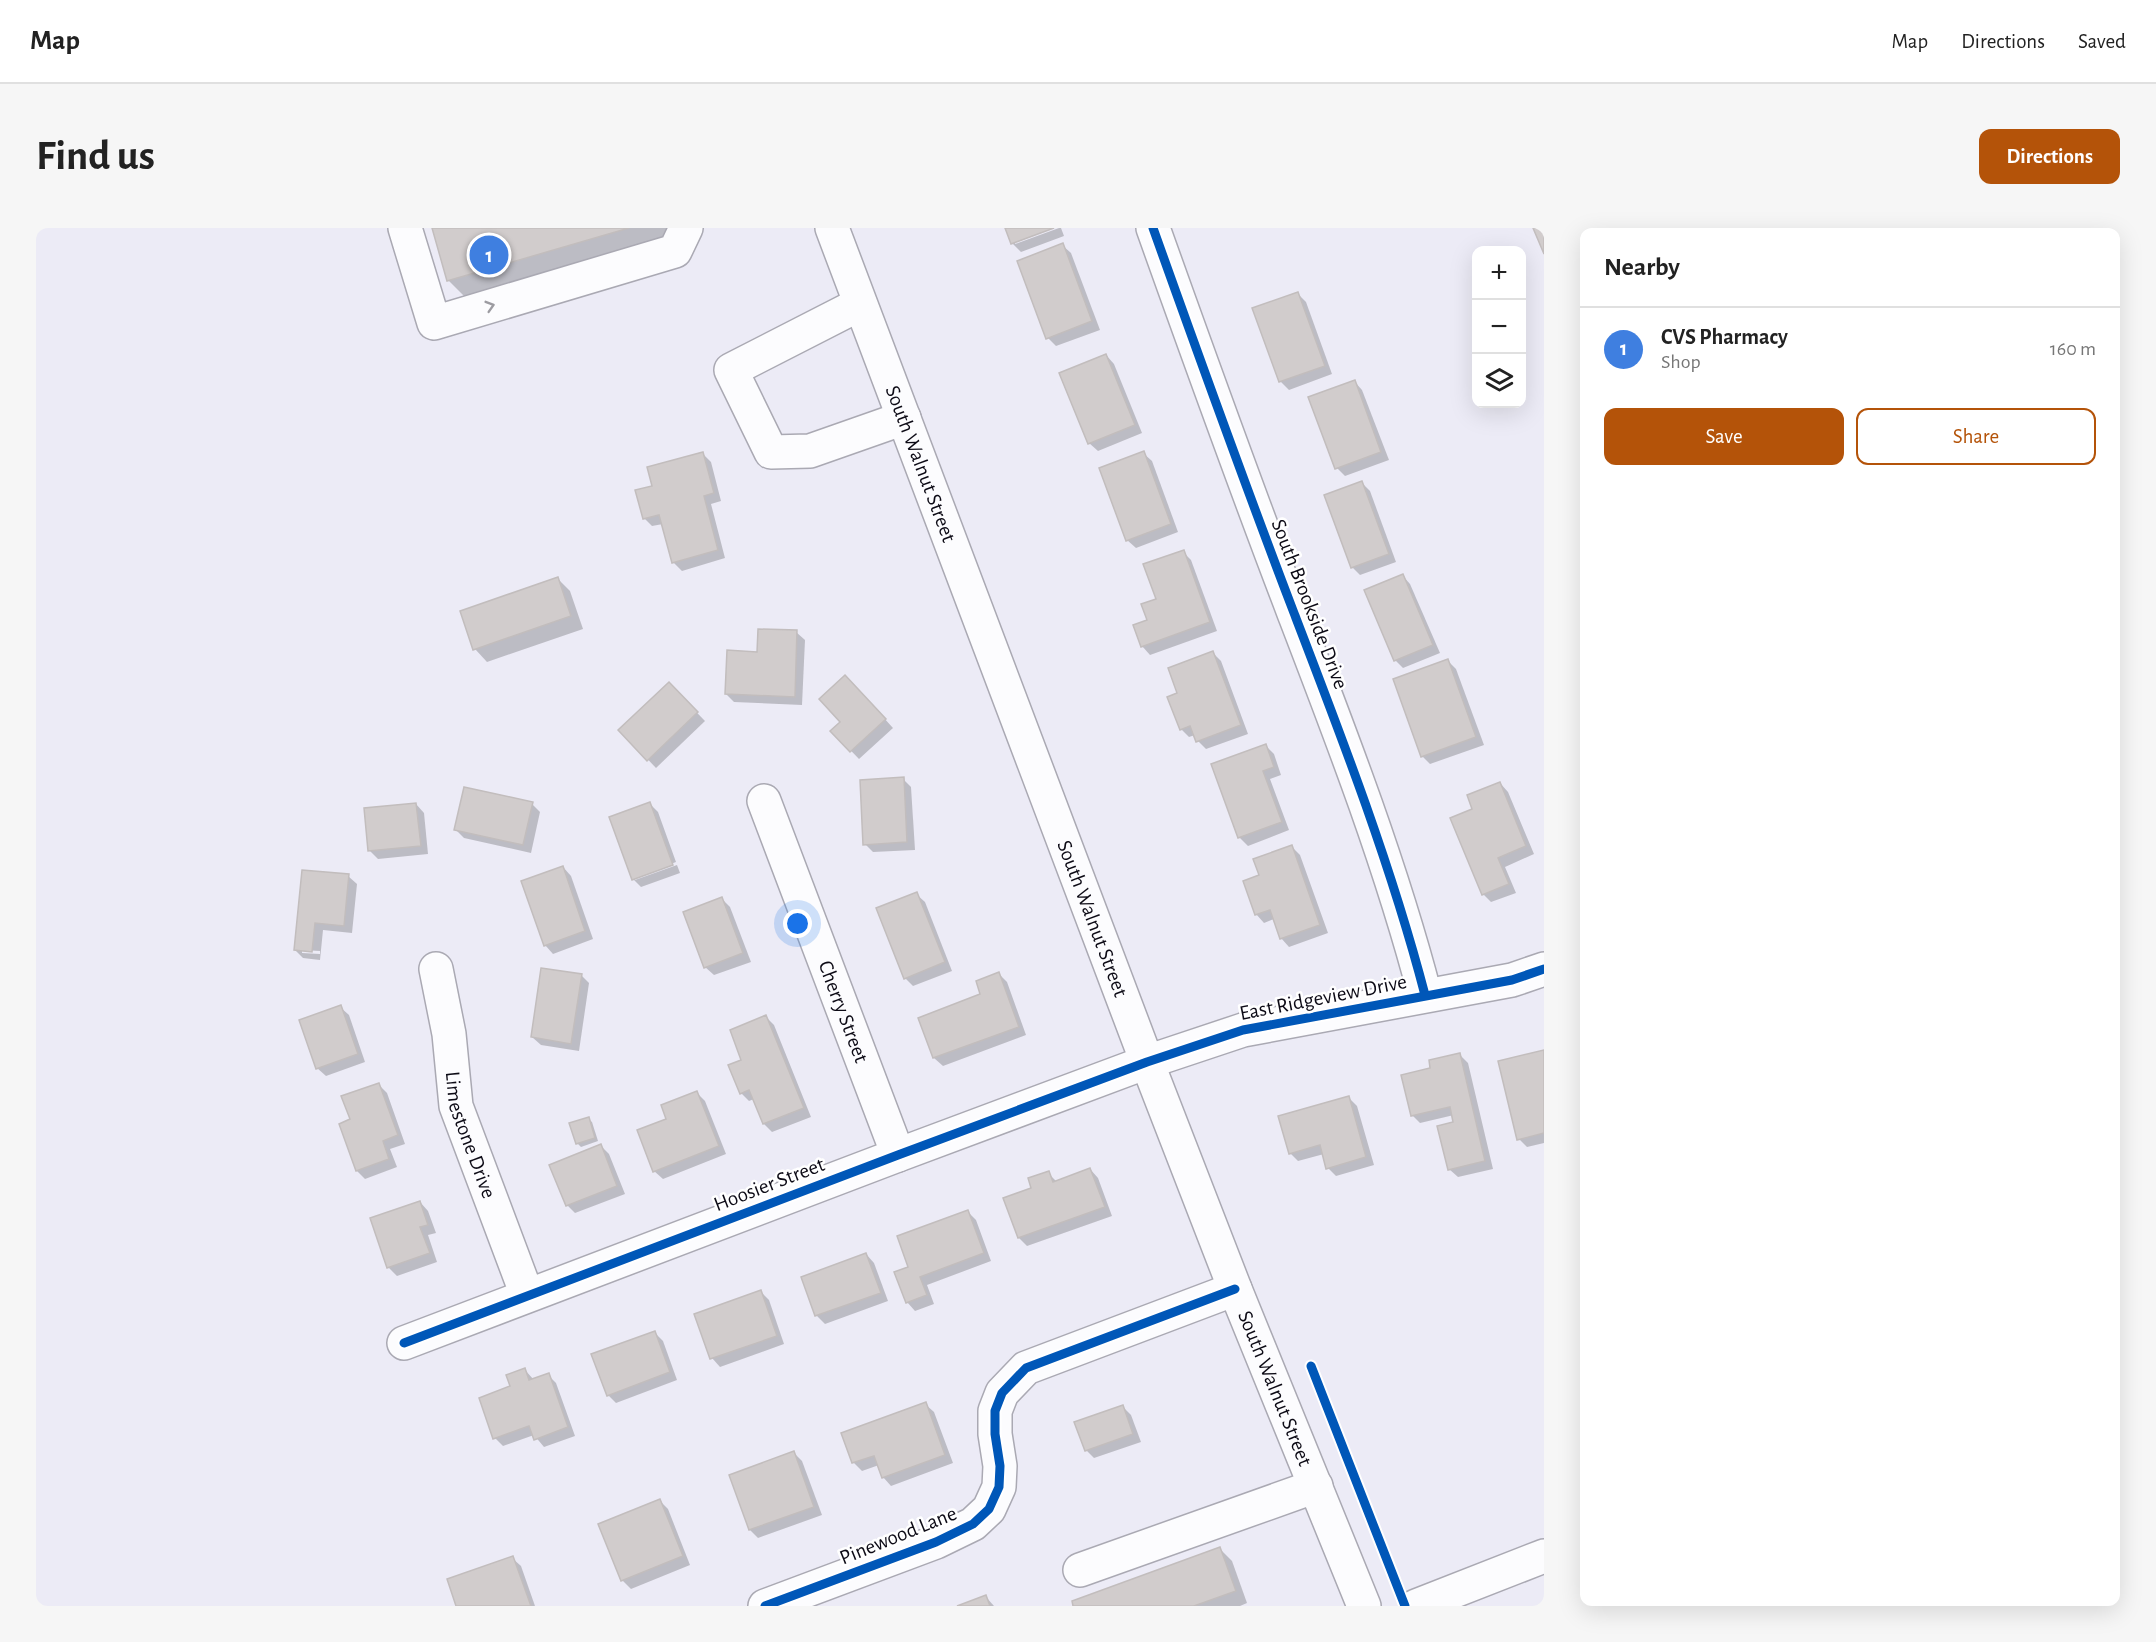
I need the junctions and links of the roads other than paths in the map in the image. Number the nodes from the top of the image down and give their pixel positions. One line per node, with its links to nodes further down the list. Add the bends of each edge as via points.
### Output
1 (405, 228): 2 (street, one-way to 2, via 434,323 675,251)
2 (686, 228)
3 (832, 228): 5 (street, South Walnut Street)
4 (1153, 228): 10 (street, South Brookside Drive, via 1396,892)
5 (860, 304): 6 (street, South Walnut Street); 6 (street, via 731,370 771,452 810,451)
6 (904, 418): 11 (street, South Walnut Street)
7 (764, 801): 12 (street, Cherry Street)
8 (436, 969): 14 (street, Limestone Drive, via 449,1034 456,1107)
9 (1544, 969): 10 (street, East Ridgeview Drive, via 1512,980)
10 (1425, 995): 11 (street, East Ridgeview Drive, via 1243,1030)
11 (1147, 1062): 12 (street, Hoosier Street); 13 (street, South Walnut Street)
12 (898, 1155): 14 (street, Hoosier Street)
13 (1235, 1289): 16 (street, South Walnut Street); 19 (street, Pinewood Lane, via 1026,1368 1002,1393 995,1411 999,1487 989,1509 973,1524 936,1542)
14 (527, 1295): 15 (street, Hoosier Street)
15 (404, 1343)
16 (1316, 1486): 18 (street); 20 (street, South Walnut Street)
17 (1544, 1556): 21 (street)
18 (1080, 1570)
19 (765, 1606)
20 (1364, 1606)
21 (1416, 1606)

